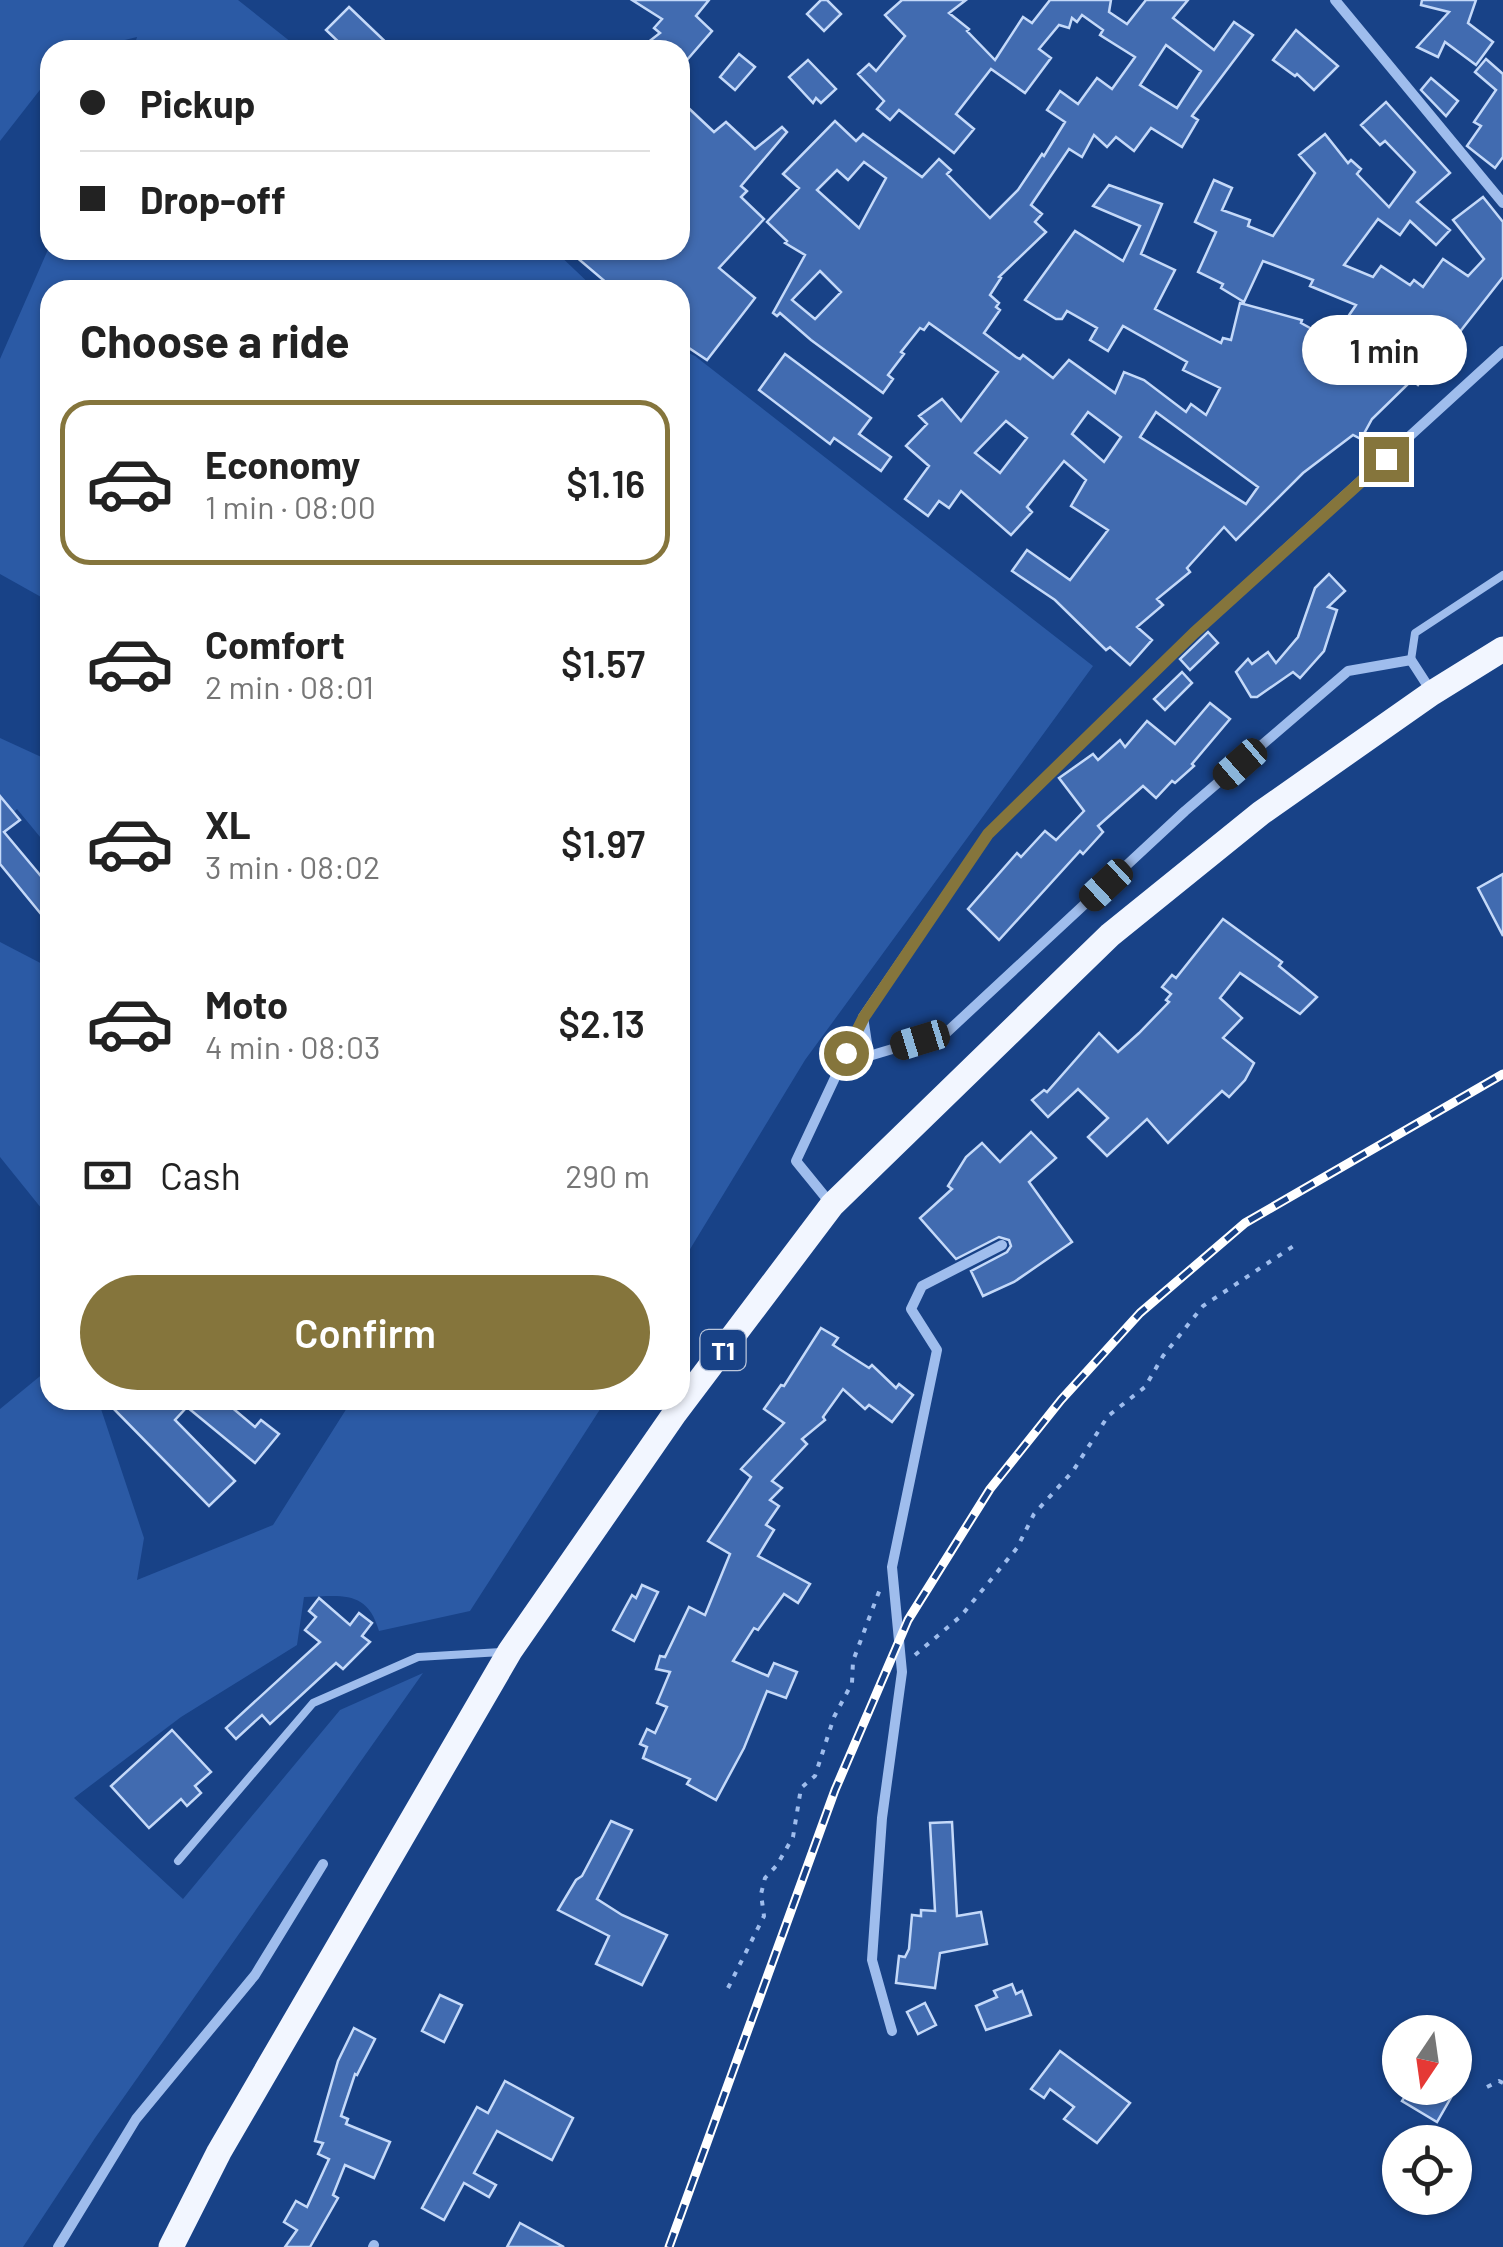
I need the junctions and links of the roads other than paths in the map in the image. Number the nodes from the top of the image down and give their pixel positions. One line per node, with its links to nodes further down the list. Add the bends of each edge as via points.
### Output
1 (1335, 0): 2 (street)
2 (1503, 203)
3 (1503, 351): 8 (street, via 1194,633 988,834)
4 (1503, 575): 6 (lane, via 1416,632)
5 (1503, 649): 7 (highway, T1)
6 (1410, 660): 7 (street); 8 (street, via 1348,671 1185,811 946,1033 869,1056)
7 (1432, 693): 9 (highway, T1, via 1261,813 1110,935)
8 (864, 1017): 9 (street, via 796,1161)
9 (832, 1205): 11 (highway, T1)
10 (1002, 1245): 16 (street, via 922,1286 911,1310 937,1350 892,1568 902,1672 872,1960)
11 (690, 1394)
12 (678, 1410): 13 (highway, T1)
13 (510, 1651): 14 (lane, via 418,1657 313,1703); 18 (highway, T1)
14 (178, 1861)
15 (323, 1864): 17 (street, via 255,1975 136,2119)
16 (892, 2031)
17 (58, 2247)
18 (171, 2247)

